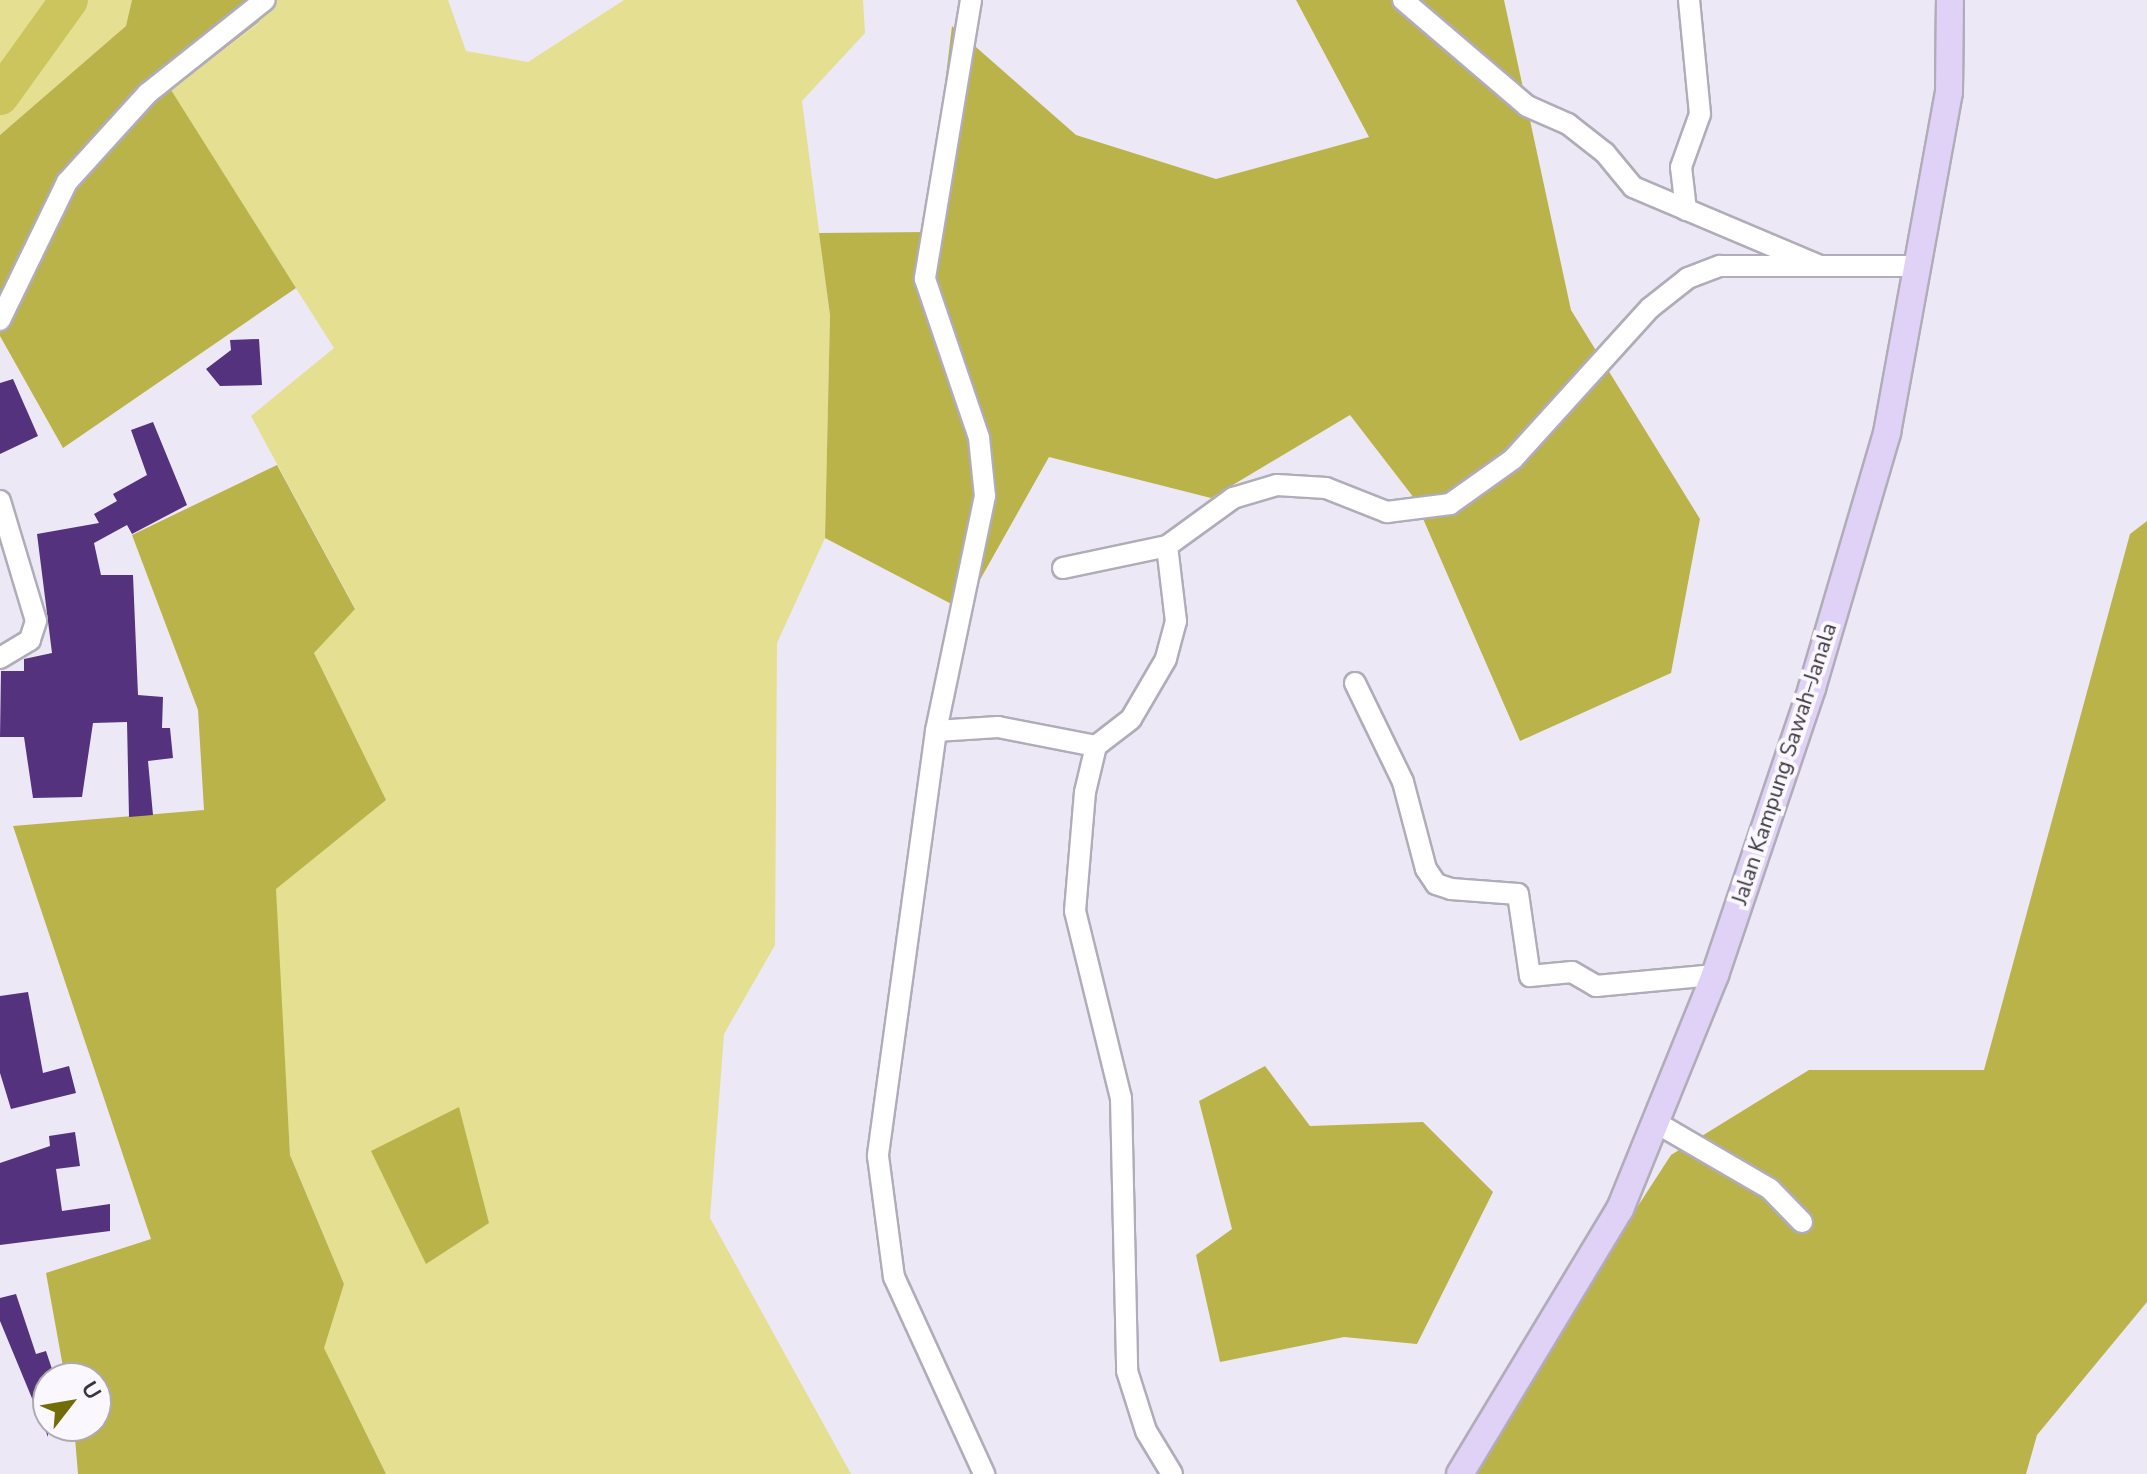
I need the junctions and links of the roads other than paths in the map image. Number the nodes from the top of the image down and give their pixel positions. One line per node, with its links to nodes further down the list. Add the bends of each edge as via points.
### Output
1 (265, 0): 9 (street, via 148,93 67,182)
2 (971, 0): 15 (street, via 925,279 979,438 985,496)
3 (1403, 0): 6 (street, via 1527,106 1568,124 1605,153 1633,187)
4 (1689, 0): 6 (street, via 1700,114 1681,167)
5 (1950, 0): 8 (main road, Jalan Kampung Sawah–Janala, via 1949,92)
6 (1686, 210): 7 (street)
7 (1819, 266): 8 (street); 11 (street, via 1720,266 1688,278 1650,308 1513,459 1450,504 1419,513 1387,512 1326,488 1277,485 1233,498)
8 (1917, 266): 17 (main road, Jalan Kampung Sawah–Janala, via 1887,433)
9 (0, 320)
10 (0, 501): 13 (street, via 36,621 30,640)
11 (1167, 546): 12 (street); 16 (street, via 1176,621 1166,659 1131,719)
12 (1063, 568)
13 (0, 658)
14 (1355, 683): 17 (street, via 1403,782 1426,869 1451,889 1518,894 1530,976 1572,972 1596,986)
15 (936, 731): 16 (street, via 998,727); 20 (street, via 878,1156 894,1277)
16 (1096, 746): 21 (street, via 1085,792 1075,911 1121,1098 1127,1371 1146,1431)
17 (1715, 975): 18 (main road, Jalan Kampung Sawah–Janala)
18 (1655, 1122): 19 (street, via 1770,1189); 22 (main road, Jalan Kampung Sawah–Janala, via 1573,1294)
19 (1802, 1222)
20 (984, 1474)
21 (1172, 1474)
22 (1460, 1474)

